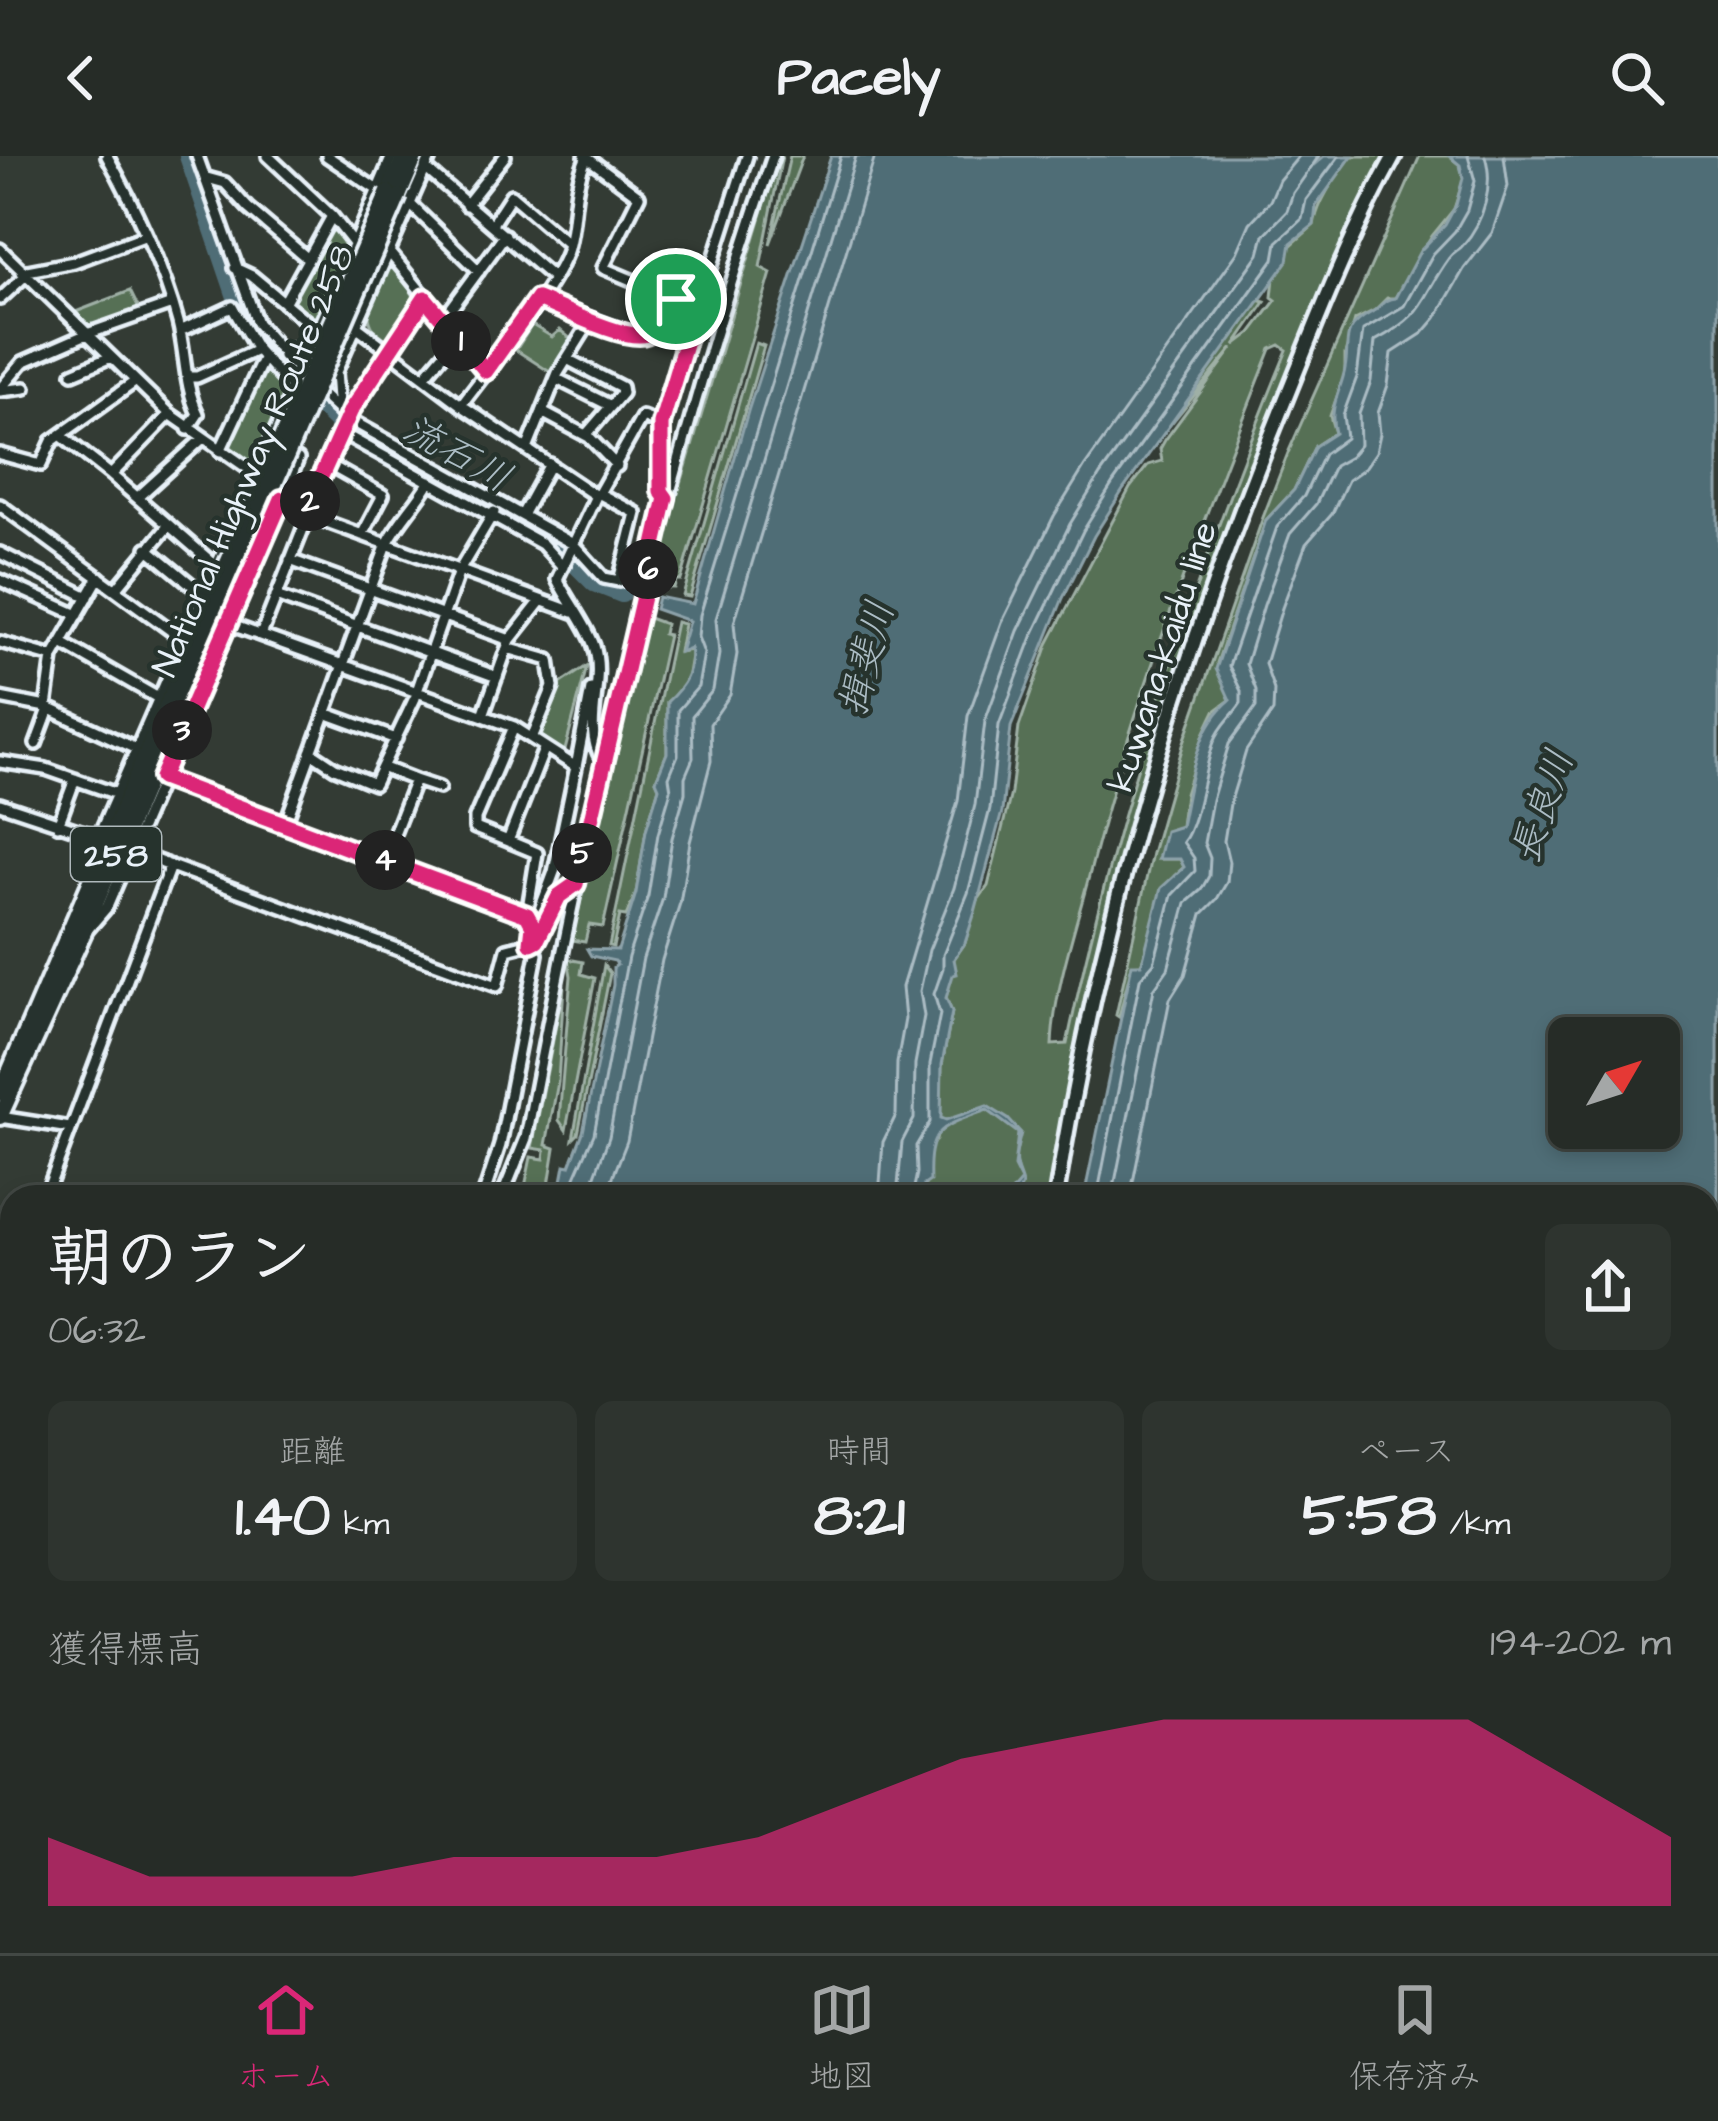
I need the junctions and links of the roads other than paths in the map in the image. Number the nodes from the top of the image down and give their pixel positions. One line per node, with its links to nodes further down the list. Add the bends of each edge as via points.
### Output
1 (107, 156): 23 (street)
2 (268, 156): 16 (street)
3 (289, 156): 16 (street)
4 (327, 156): 18 (street)
5 (392, 156): 18 (street)
6 (404, 156): 18 (highway, National Highway Route 258 / 258)
7 (430, 156): 15 (street)
8 (505, 156): 19 (street)
9 (586, 156): 24 (street); 36 (street, via 639,196 603,268)
10 (729, 156): 14 (street)
11 (773, 156): 84 (street)
12 (1394, 156): 166 (main road, kuwana-kaidu line, via 1241,506 1173,705 1106,943)
13 (201, 159): 17 (street)
14 (745, 160): 39 (street)
15 (421, 162): 18 (highway, National Highway Route 258 / 258); 19 (street)
16 (280, 168): 20 (street)
17 (207, 178): 28 (street, via 225,183); 29 (street)
18 (394, 196): 25 (street, via 374,202); 27 (street); 30 (street); 103 (highway, National Highway Route 258 / 258, bridge)
19 (466, 205): 21 (street)
20 (332, 216): 25 (street); 28 (street)
21 (491, 224): 22 (street); 24 (street, via 511,195)
22 (505, 235): 30 (street); 32 (street)
23 (144, 236): 31 (street); 38 (street)
24 (568, 244): 32 (street)
25 (355, 245): 43 (street)
26 (0, 249): 31 (street)
27 (389, 252): 33 (street); 42 (street)
28 (308, 259): 37 (street)
29 (235, 268): 37 (street); 49 (street, via 257,322)
30 (479, 271): 40 (street)
31 (24, 273): 34 (street); 45 (street)
32 (552, 277): 35 (street)
33 (425, 298): 40 (street); 47 (street)
34 (0, 299)
35 (537, 299): 41 (street); 52 (street)
36 (676, 299): 39 (street); 41 (street, via 645,335)
37 (284, 303): 43 (street)
38 (172, 304): 44 (street); 45 (street)
39 (696, 307): 67 (street)
40 (441, 316): 46 (street)
41 (591, 320): 51 (street)
42 (356, 326): 47 (street); 66 (street, via 336,372)
43 (317, 330): 49 (street, via 308,354 292,349)
44 (180, 331): 48 (street, via 232,307); 54 (street)
45 (87, 334): 50 (street); 60 (street, via 23,362)
46 (458, 338): 52 (street); 56 (street)
47 (388, 351): 56 (street); 66 (street)
48 (260, 354): 54 (street); 73 (street); 79 (street, via 293,390)
49 (283, 356): 55 (street)
50 (111, 357): 53 (street); 58 (street)
51 (567, 359): 57 (street); 63 (street, via 621,387)
52 (486, 371): 62 (street)
53 (73, 373)
54 (188, 377): 68 (street, via 198,414)
55 (304, 377)
56 (424, 377): 62 (street)
57 (556, 379): 63 (street); 64 (street)
58 (136, 381): 65 (street); 70 (street)
59 (25, 388): 60 (street)
60 (1, 389)
61 (322, 395): 66 (street)
62 (460, 405): 72 (street)
63 (610, 406): 69 (street)
64 (542, 412): 69 (street); 72 (street)
65 (170, 414): 68 (street); 80 (street)
66 (343, 423): 76 (street); 81 (street); 87 (street)
67 (661, 424): 78 (street, via 642,417); 84 (street)
68 (188, 429): 71 (street)
69 (586, 435): 78 (street)
70 (63, 437): 74 (street, via 52,441 41,465); 80 (street)
71 (202, 439): 73 (street); 83 (street)
72 (526, 449): 77 (street)
73 (220, 451): 79 (street)
74 (0, 454)
75 (298, 459): 85 (street)
76 (326, 463): 88 (street); 91 (street, via 383,495)
77 (550, 464): 82 (street); 89 (street)
78 (617, 466): 82 (street)
79 (256, 474): 98 (street)
80 (111, 475): 83 (street)
81 (430, 482): 87 (street); 92 (street)
82 (598, 495): 93 (street); 93 (street, via 637,513 619,581 604,578)
83 (138, 497): 90 (street)
84 (666, 498): 138 (street)
85 (282, 499): 88 (street); 113 (street)
86 (1, 508): 100 (street)
87 (495, 509): 89 (street); 97 (street); 99 (street)
88 (307, 513): 91 (street); 96 (street)
89 (522, 515): 93 (street)
90 (169, 524): 94 (street); 98 (street)
91 (362, 536): 92 (street)
92 (387, 544): 99 (street); 105 (street)
93 (573, 546): 97 (street)
94 (147, 548): 104 (street); 106 (street)
95 (0, 553): 108 (street)
96 (290, 560): 105 (street); 107 (street)
97 (564, 563): 102 (street)
98 (216, 566): 106 (street)
99 (459, 572): 109 (street); 112 (street)
100 (99, 577): 104 (street); 108 (street)
101 (0, 580): 111 (street)
102 (556, 580): 109 (street); 110 (street)
103 (223, 587): 151 (highway, National Highway Route 258 / 258); 158 (highway, National Highway Route 258 / 258)
104 (116, 589): 116 (street)
105 (370, 589): 112 (street); 114 (street)
106 (204, 595): 116 (street)
107 (276, 596): 114 (street); 115 (street)
108 (88, 597): 111 (street)
109 (541, 602): 110 (street); 119 (street)
110 (573, 612): 123 (street)
111 (78, 615): 118 (street)
112 (444, 616): 119 (street); 120 (street)
113 (229, 624): 115 (street); 142 (street)
114 (357, 626): 120 (street); 122 (street)
115 (261, 635): 122 (street)
116 (184, 640): 127 (street)
117 (0, 642): 121 (street)
118 (62, 643): 121 (street); 127 (street)
119 (508, 644): 124 (street); 132 (street, via 549,660 553,687)
120 (431, 653): 124 (street); 125 (street)
121 (53, 657): 128 (street)
122 (343, 665): 125 (street); 129 (street)
123 (597, 665): 138 (street, via 594,726); 140 (street)
124 (497, 677): 130 (street)
125 (416, 694): 130 (street); 133 (street)
126 (0, 698): 128 (street)
127 (158, 698): 136 (street)
128 (48, 708): 134 (street); 136 (street)
129 (325, 713): 133 (street); 137 (street)
130 (483, 716): 131 (street)
131 (514, 727): 132 (street); 150 (street, via 475,818 475,828)
132 (532, 738): 135 (street)
133 (395, 739): 141 (street)
134 (36, 744)
135 (545, 747): 140 (street); 150 (street)
136 (136, 749): 146 (street)
137 (311, 752): 141 (street, via 374,784); 148 (street)
138 (602, 759): 155 (street)
139 (0, 762): 143 (street)
140 (576, 766): 157 (street, via 554,872)
141 (384, 768): 144 (street)
142 (161, 778): 148 (street); 152 (street)
143 (75, 779): 146 (street); 149 (street)
144 (415, 780): 145 (street); 153 (street)
145 (439, 788)
146 (117, 794): 151 (street)
147 (0, 804): 149 (street)
148 (285, 824): 153 (street)
149 (58, 825): 151 (street)
150 (508, 841): 156 (street, via 537,853)
151 (102, 846): 160 (highway, National Highway Route 258 / 258)
152 (130, 851): 154 (street); 158 (street, via 107,907)
153 (384, 859): 156 (street)
154 (170, 866): 159 (street, via 497,986 507,949); 162 (street)
155 (576, 884): 159 (street, via 559,896); 165 (street, via 526,1138)
156 (527, 915): 157 (street)
157 (533, 926): 159 (street)
158 (84, 932): 161 (highway, National Highway Route 258 / 258)
159 (531, 943): 164 (street, via 537,953)
160 (0, 1093)
161 (0, 1117): 162 (street)
162 (70, 1128): 163 (street)
163 (49, 1185)
164 (487, 1185)
165 (507, 1185)
166 (1058, 1185)

